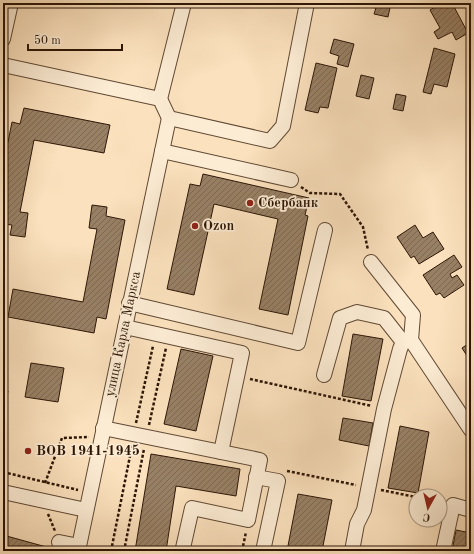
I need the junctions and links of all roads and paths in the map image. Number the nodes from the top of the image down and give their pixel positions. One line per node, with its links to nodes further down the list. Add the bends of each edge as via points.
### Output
1 (11, 3): 4 (street)
2 (184, 3): 6 (street)
3 (307, 3): 7 (street, via 283,126 270,141)
4 (3, 39)
5 (3, 65): 6 (street)
6 (160, 99): 7 (street)
7 (169, 118): 8 (street, улица Карла Маркса)
8 (162, 151): 9 (street); 12 (street, улица Карла Маркса)
9 (291, 180): 11 (path, via 310,193 340,194 363,227)
10 (325, 230): 12 (street, via 298,343)
11 (371, 262): 14 (street, via 413,316)
12 (129, 303): 13 (street, улица Карла Маркса)
13 (124, 327): 16 (street, via 242,353); 18 (street, улица Карла Маркса)
14 (407, 341): 15 (street, via 384,318 357,312 340,318); 17 (street, via 400,349); 19 (street)
15 (324, 375)
16 (237, 376): 17 (path); 21 (street)
17 (384, 409): 26 (street)
18 (103, 428): 21 (street); 30 (street, улица Карла Маркса)
19 (471, 430)
20 (89, 437): 25 (path, via 62,438)
21 (221, 452): 24 (street, via 260,460)
22 (282, 470): 26 (path)
23 (3, 472): 25 (path)
24 (256, 477): 33 (street); 38 (street, via 278,481)
25 (45, 483): 27 (path)
26 (368, 487): 29 (path); 39 (street)
27 (78, 490)
28 (3, 492): 30 (street)
29 (408, 495)
30 (86, 510): 35 (street, улица Карла Маркса)
31 (471, 510): 40 (street, via 453,505)
32 (47, 511): 34 (path)
33 (248, 520): 36 (street, via 192,508); 37 (path)
34 (59, 542): 35 (street)
35 (78, 548)
36 (183, 548)
37 (242, 551)
38 (264, 551)
39 (352, 551)
40 (443, 551)

